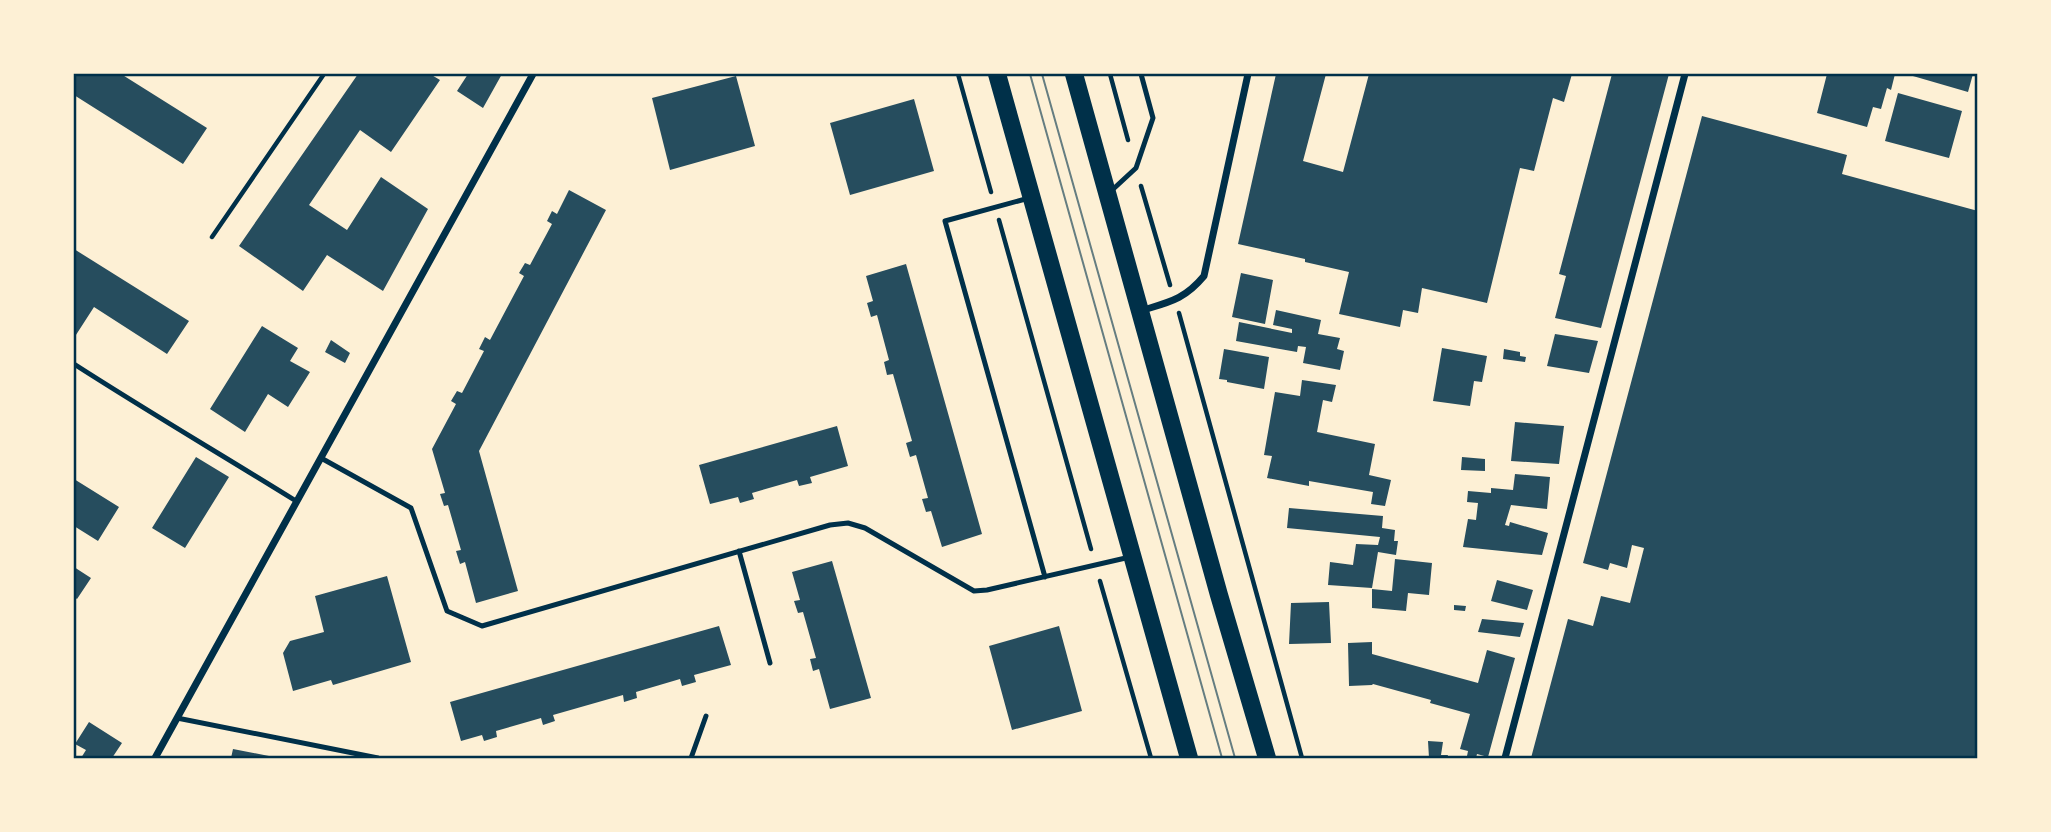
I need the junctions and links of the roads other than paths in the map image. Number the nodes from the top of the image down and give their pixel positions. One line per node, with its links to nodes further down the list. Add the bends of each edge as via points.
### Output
1 (533, 74): 11 (street)
2 (997, 74): 8 (main road)
3 (1074, 74): 7 (main road)
4 (1141, 74): 7 (lane, via 1153,118 1136,168)
5 (1248, 74): 9 (street, via 1204,276 1175,300)
6 (1685, 74): 24 (street)
7 (1107, 194): 9 (main road)
8 (1032, 197): 14 (main road); 15 (lane, via 945,221)
9 (1140, 311): 23 (main road)
10 (74, 363): 12 (lane)
11 (321, 458): 12 (street); 13 (lane, via 411,508 447,611 482,626)
12 (296, 501): 18 (street)
13 (739, 551): 15 (lane, via 848,523 865,528 974,591); 16 (lane)
14 (1133, 557): 15 (lane); 22 (main road)
15 (1045, 578)
16 (769, 663)
17 (706, 716): 21 (lane)
18 (177, 718): 19 (street); 20 (lane)
19 (155, 758)
20 (378, 758)
21 (691, 758)
22 (1189, 758)
23 (1267, 758)
24 (1505, 758)

